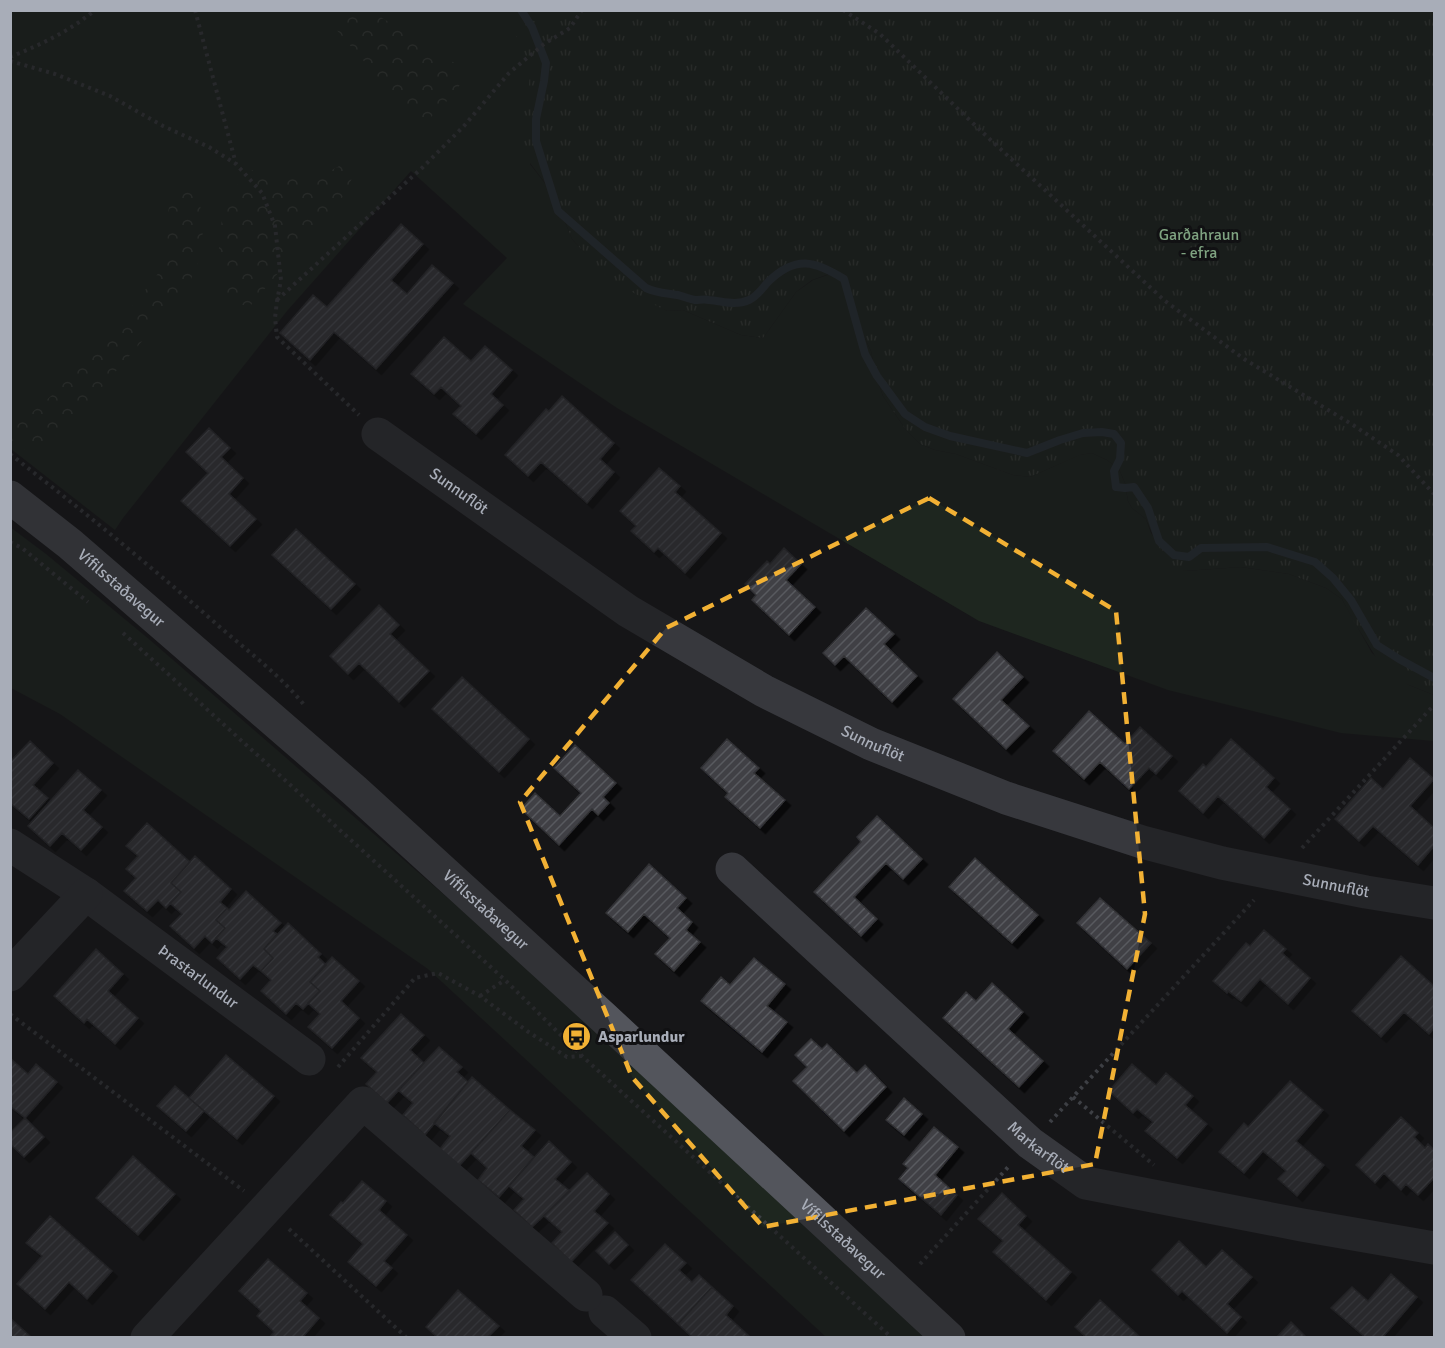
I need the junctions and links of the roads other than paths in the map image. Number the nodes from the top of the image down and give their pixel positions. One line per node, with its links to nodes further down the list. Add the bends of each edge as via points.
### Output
1 (378, 434): 6 (street, Sunnuflöt, via 628,611 764,691 871,744 1005,798 1142,842 1222,863)
2 (10, 497): 12 (main road, Vífilsstaðavegur, via 354,790)
3 (10, 845): 5 (street, Þrastarlundur)
4 (732, 869): 9 (street, Markarflöt, via 1030,1143 1086,1183)
5 (86, 894): 7 (street); 8 (street, Þrastarlundur)
6 (1434, 903)
7 (10, 975)
8 (309, 1059)
9 (1434, 1248)
10 (614, 1322): 11 (street, via 363,1103)
11 (147, 1338)
12 (949, 1338)

